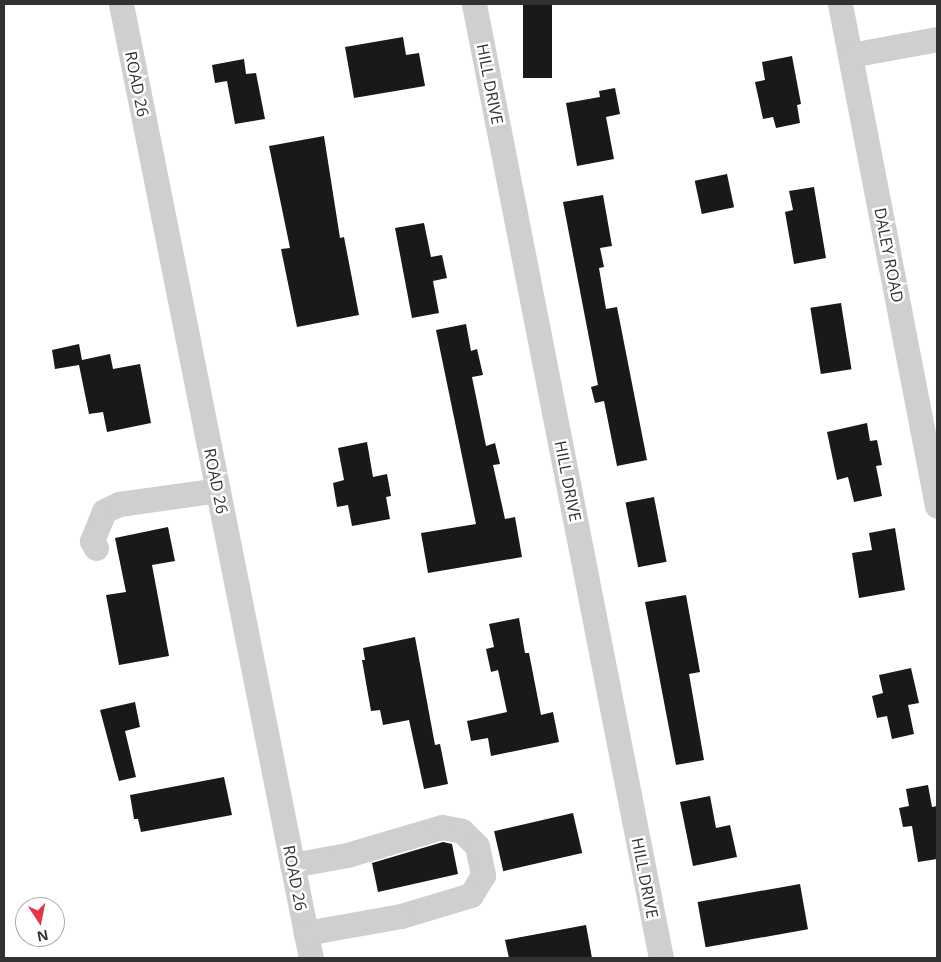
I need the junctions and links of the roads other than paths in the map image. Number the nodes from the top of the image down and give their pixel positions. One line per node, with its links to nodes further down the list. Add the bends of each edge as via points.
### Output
1 (121, 4): 6 (street, ROAD 26)
2 (474, 4): 12 (street, HILL DRIVE)
3 (840, 4): 5 (street, DALEY ROAD)
4 (937, 39): 5 (street)
5 (851, 55): 7 (street, DALEY ROAD)
6 (218, 490): 8 (street, via 119,504 104,511 92,541); 9 (street, ROAD 26)
7 (937, 504)
8 (96, 548)
9 (292, 865): 10 (street, ROAD 26); 10 (street, via 347,855 442,827 462,831 477,846 483,875 471,895 401,916)
10 (306, 933): 11 (street, ROAD 26)
11 (311, 958)
12 (661, 958)

